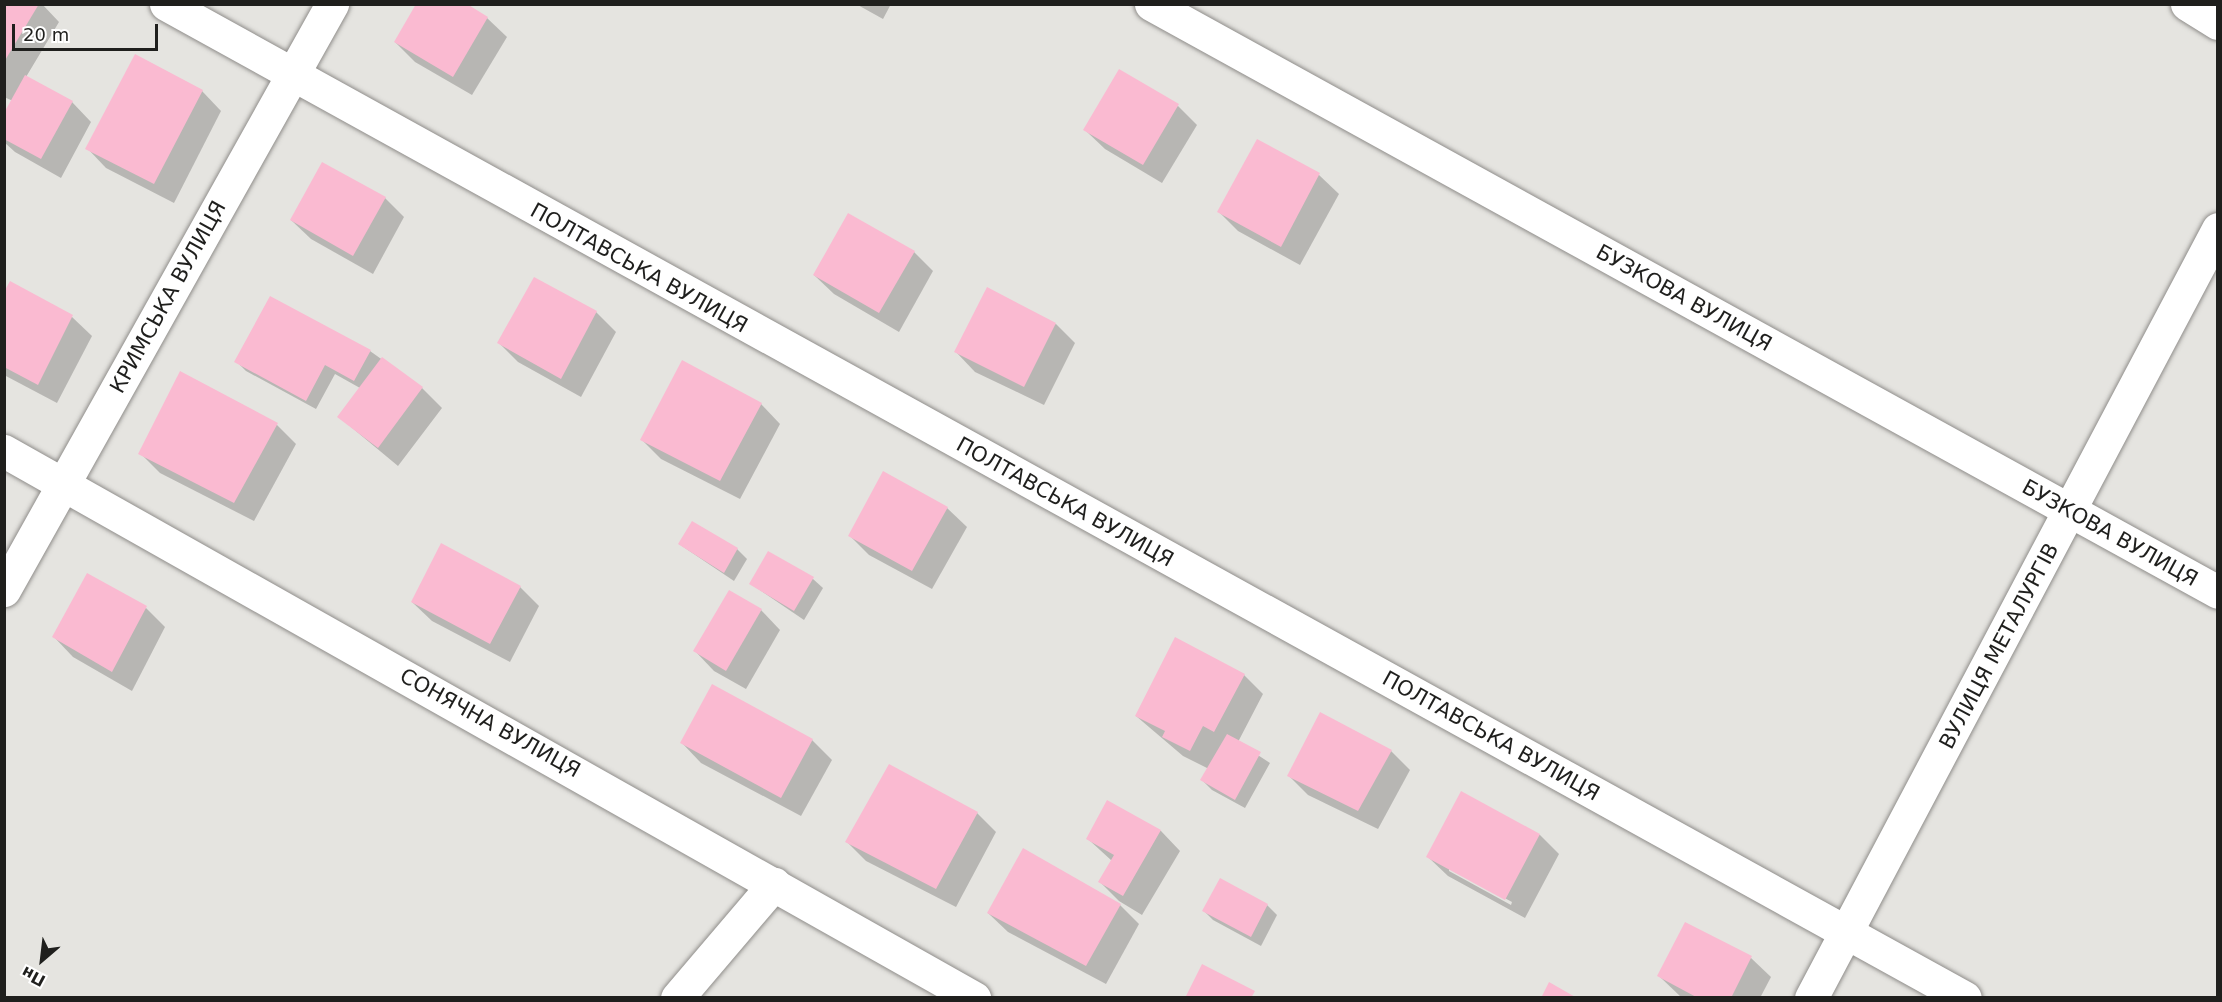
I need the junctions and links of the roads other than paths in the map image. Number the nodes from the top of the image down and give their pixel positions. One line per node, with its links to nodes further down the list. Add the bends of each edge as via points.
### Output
1 (166, 4): 6 (street, ПОЛТАВСЬКА ВУЛИЦЯ)
2 (332, 4): 6 (street, КРИМСЬКА ВУЛИЦЯ)
3 (1151, 4): 10 (street, БУЗКОВА ВУЛИЦЯ)
4 (2187, 4): 5 (street)
5 (2217, 23)
6 (292, 76): 9 (street, КРИМСЬКА ВУЛИЦЯ); 14 (street, ПОЛТАВСЬКА ВУЛИЦЯ)
7 (2217, 228): 10 (street, ВУЛИЦЯ МЕТАЛУРГІВ)
8 (4, 451): 9 (street, СОНЯЧНА ВУЛИЦЯ)
9 (64, 483): 11 (street, КРИМСЬКА ВУЛИЦЯ); 13 (street, СОНЯЧНА ВУЛИЦЯ)
10 (2070, 511): 12 (street, БУЗКОВА ВУЛИЦЯ); 14 (street, ВУЛИЦЯ МЕТАЛУРГІВ)
11 (4, 590)
12 (2217, 592)
13 (774, 884): 15 (street); 16 (street, СОНЯЧНА ВУЛИЦЯ)
14 (1847, 933): 17 (street, ВУЛИЦЯ МЕТАЛУРГІВ); 18 (street, ПОЛТАВСЬКА ВУЛИЦЯ)
15 (677, 998)
16 (974, 998)
17 (1812, 998)
18 (1965, 998)

